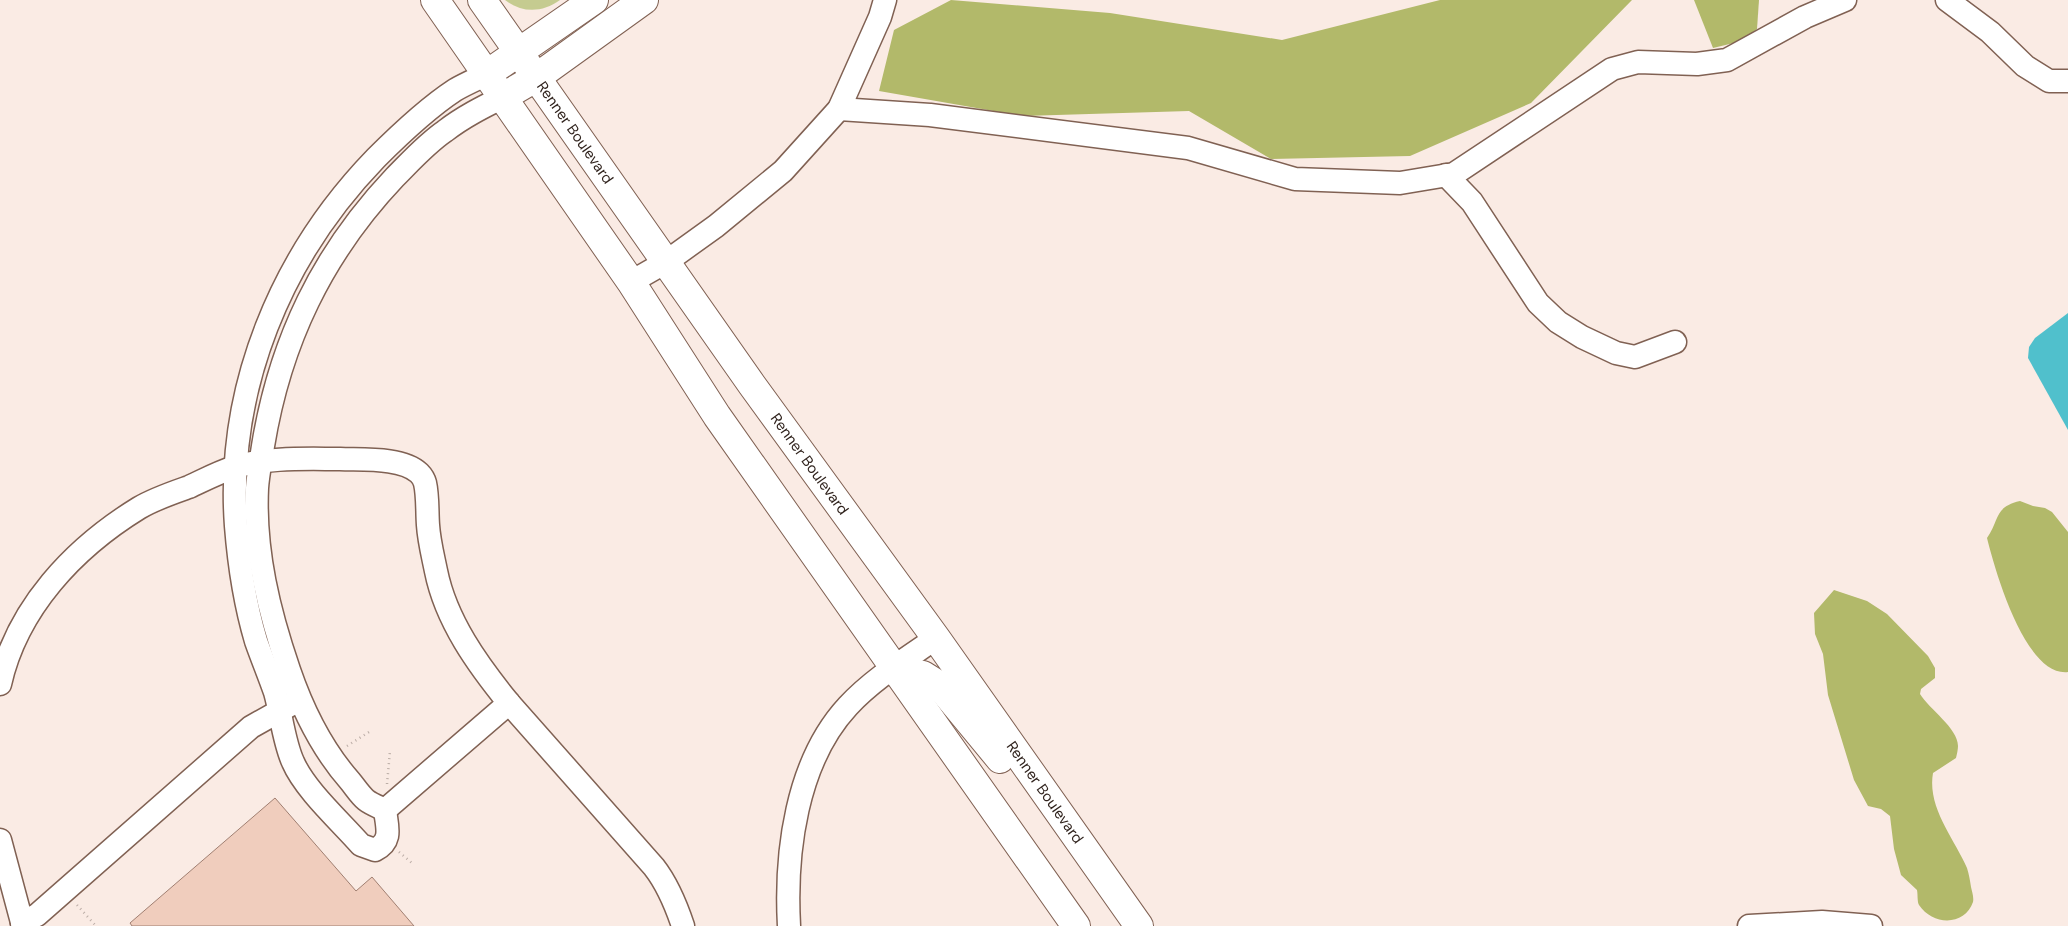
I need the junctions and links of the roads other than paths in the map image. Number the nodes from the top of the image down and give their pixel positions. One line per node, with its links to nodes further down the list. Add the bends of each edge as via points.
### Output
1 (435, 0): 9 (main road)
2 (482, 0): 8 (main road, Renner Boulevard)
3 (594, 0): 8 (main road)
4 (644, 0): 10 (main road)
5 (885, 0): 13 (street)
6 (1845, 0): 14 (street, via 1805,17 1728,60 1698,64 1638,62 1612,69 1454,174)
7 (1947, 0): 11 (street, via 1990,32 2025,66 2049,81)
8 (519, 53): 9 (main road); 10 (main road, Renner Boulevard)
9 (487, 74): 12 (main road); 19 (street, via 455,90 400,134 328,214 293,269 265,328 238,430)
10 (537, 77): 12 (main road); 15 (main road, Renner Boulevard)
11 (2068, 81)
12 (503, 97): 16 (main road); 18 (street, via 471,113 417,154 347,232 315,285 279,372)
13 (839, 108): 14 (street, via 930,115 1188,148 1295,179 1400,182); 15 (street, via 783,171)
14 (1446, 175): 17 (street, via 1472,202 1538,303 1558,322 1616,353 1635,357)
15 (666, 262): 16 (street); 20 (main road, Renner Boulevard)
16 (631, 282): 21 (main road, via 717,416)
17 (1675, 342)
18 (261, 462): 19 (street); 23 (street, via 257,488 258,542 265,590); 24 (street, via 370,460 401,463 420,474 425,482 436,575 450,613 466,644)
19 (236, 467): 22 (street, via 140,507 95,538 68,562 38,599 24,624); 25 (street, via 236,525 243,584 256,640)
20 (936, 638): 21 (street); 28 (main road, Renner Boulevard)
21 (894, 668): 28 (main road, via 923,675 939,685 1047,818); 31 (street, via 870,684 847,707 823,740 804,785 791,842 787,896); 32 (main road)
22 (0, 684)
23 (299, 701): 25 (street); 26 (street, via 334,762 367,800)
24 (509, 703): 26 (street); 30 (street, via 654,867 666,884)
25 (279, 710): 26 (street, via 292,761 305,782 361,845 375,850 384,846 388,837); 29 (street, via 251,727)
26 (385, 810)
27 (0, 840): 29 (street)
28 (1117, 894): 33 (main road, Renner Boulevard)
29 (23, 924)
30 (683, 926)
31 (789, 926)
32 (1076, 926)
33 (1140, 926)
34 (1749, 926): 35 (street, via 1822,922)
35 (1871, 926)

